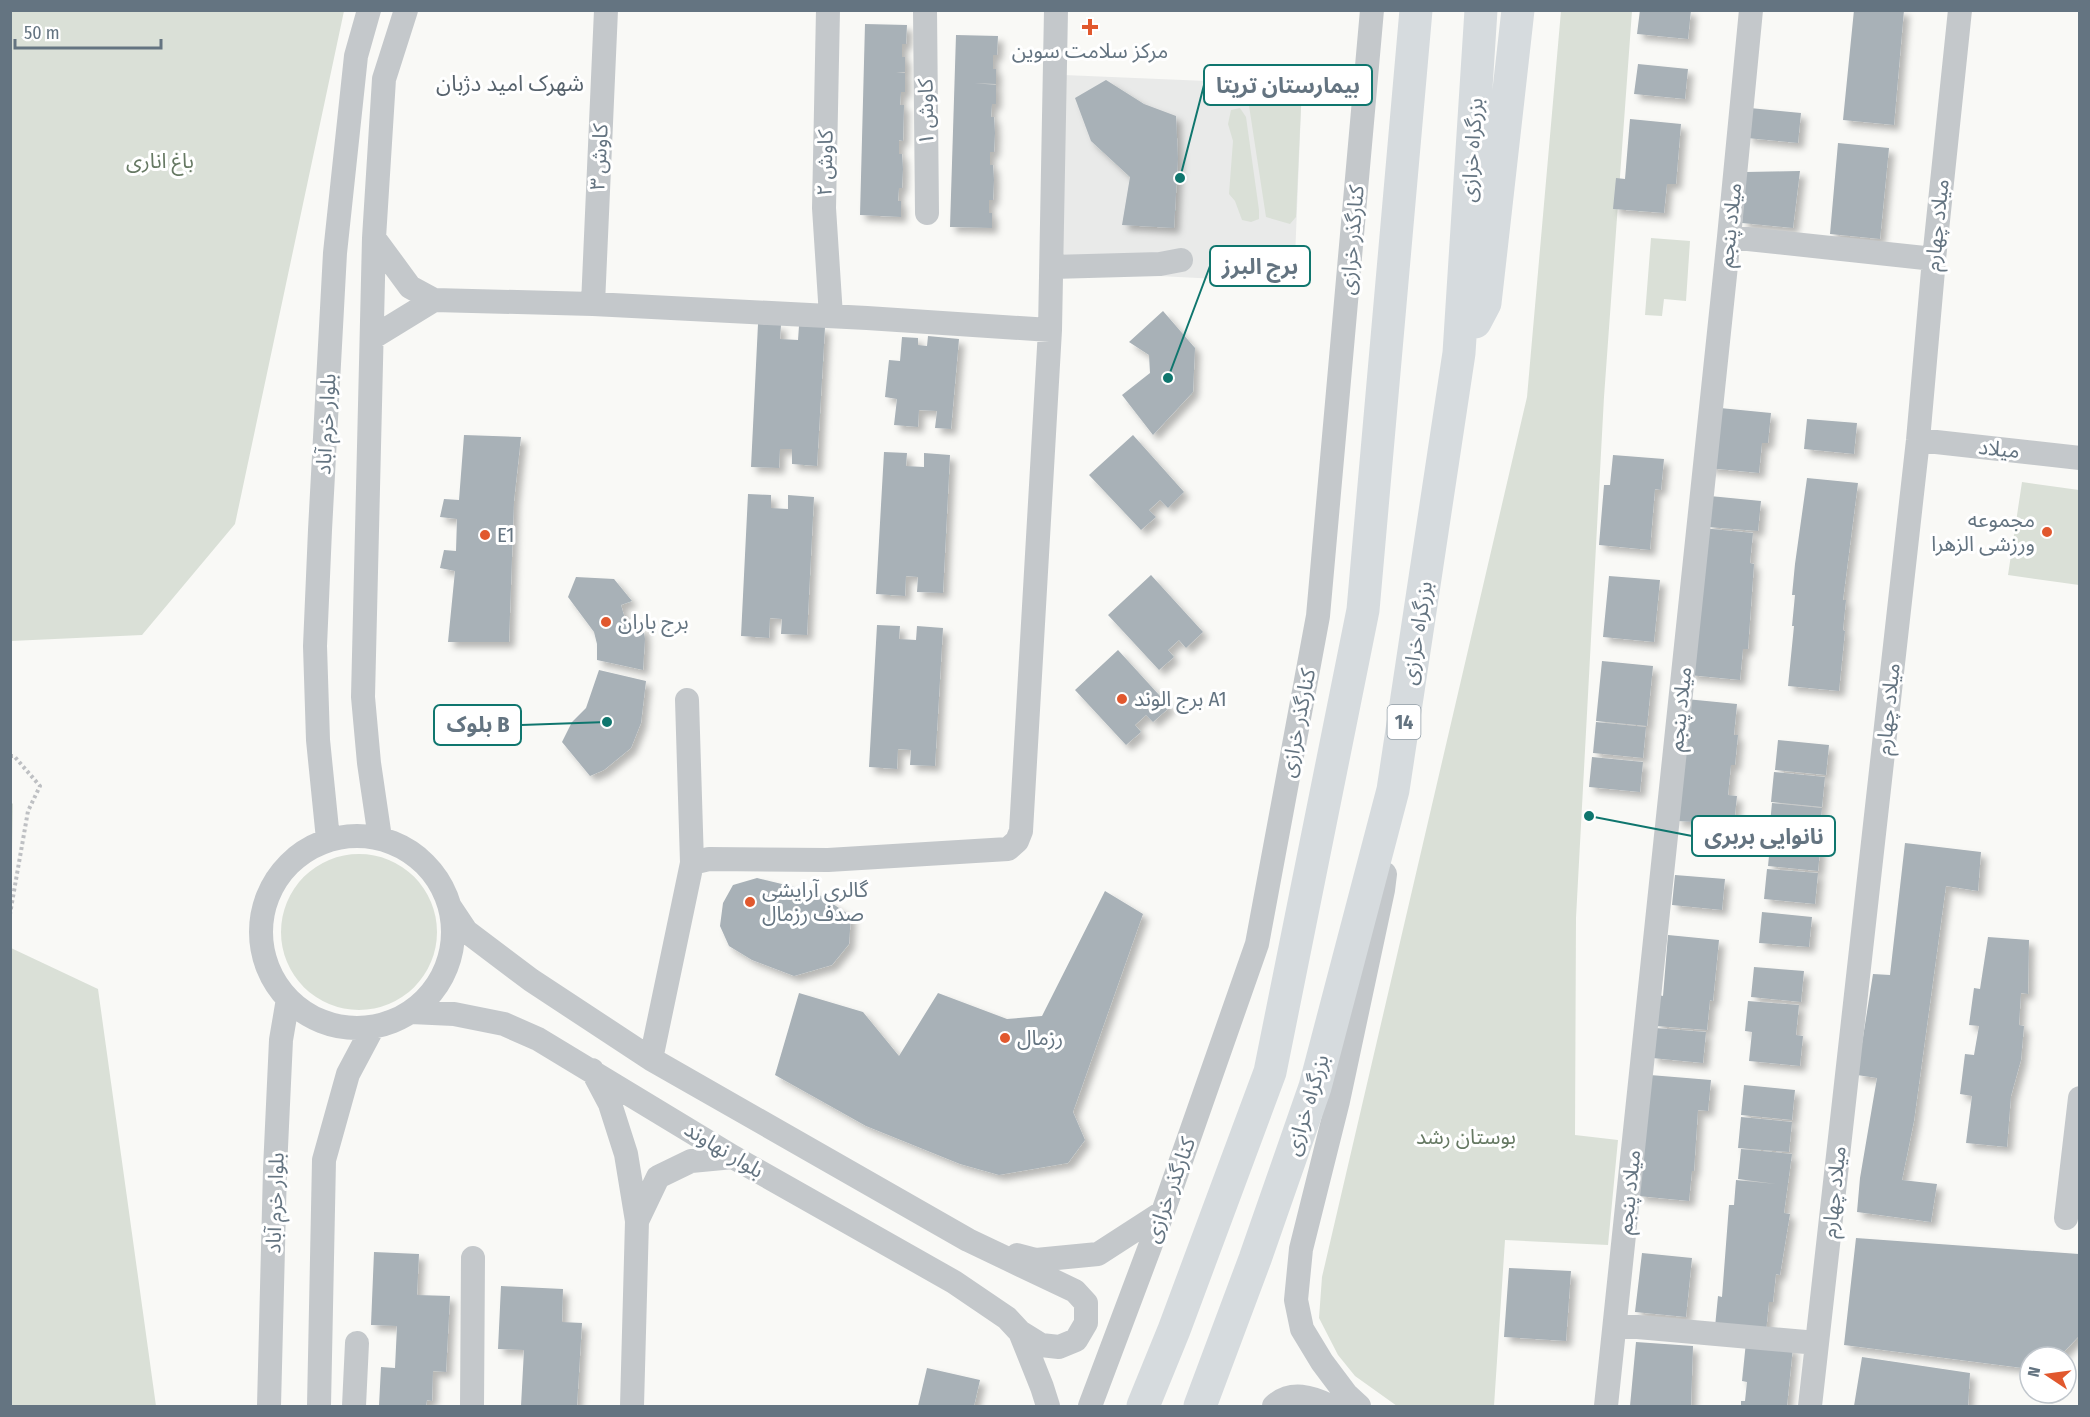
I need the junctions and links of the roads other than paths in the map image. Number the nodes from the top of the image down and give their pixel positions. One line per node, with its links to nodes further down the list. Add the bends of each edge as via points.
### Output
1 (369, 10): 32 (street, بلوار خرم آباد, via 356,56 335,253 320,530 315,646 318,740)
2 (406, 10): 17 (street, بلوار خرم آباد, via 384,79)
3 (606, 10): 22 (street, کاوش ۳)
4 (828, 10): 23 (street, کاوش ۲, via 824,208)
5 (925, 10): 15 (street, کاوش ۱)
6 (1056, 10): 20 (street)
7 (1360, 10): 14 (street)
8 (1372, 10): 14 (street, کنارگذر خرازی)
9 (1416, 10): 58 (highway, via 1360,622 1270,1072)
10 (1481, 10): 26 (highway, بزرگراه خرازی / 14)
11 (1518, 10): 26 (highway, via 1485,303)
12 (1751, 10): 16 (street, میلاد پنجم)
13 (1960, 10): 18 (street, میلاد چهارم)
14 (1366, 78): 42 (street, کنارگذر خرازی, via 1318,616 1257,944)
15 (927, 213)
16 (1729, 237): 18 (street); 47 (street, میلاد پنجم)
17 (374, 238): 21 (street, via 410,287); 25 (street, بلوار خرم آباد)
18 (1934, 259): 27 (street, میلاد چهارم)
19 (1181, 260): 20 (street)
20 (1052, 267): 24 (street)
21 (434, 300): 22 (street); 25 (street)
22 (593, 304): 23 (street)
23 (831, 316): 24 (street)
24 (1050, 330): 33 (street, via 1021,831 1017,841 1008,849 953,854 828,860 709,859)
25 (372, 338): 31 (street, بلوار خرم آباد, via 363,697)
26 (1460, 353): 30 (highway, بزرگراه خرازی / 14)
27 (1918, 440): 28 (street, میلاد); 50 (street, میلاد چهارم)
28 (2079, 458)
29 (687, 700): 33 (street)
30 (1393, 790): 59 (highway, بزرگراه خرازی / 14, via 1315,1087); 62 (street, via 1383,890 1338,1101 1301,1249 1296,1300 1302,1329 1322,1362)
31 (380, 838): 32 (street, via 354,835); 34 (street, via 404,847 425,862)
32 (328, 840): 35 (street, via 298,854 276,878 263,908 261,941 269,973)
33 (692, 863): 38 (street)
34 (450, 907): 36 (street, via 453,936 447,966 432,992); 38 (street, بلوار نهاوند, via 466,931 531,980)
35 (288, 999): 37 (street, via 313,1018 342,1028); 51 (street, بلوار خرم آباد, via 281,1040)
36 (411, 1012): 37 (street); 39 (street, بلوار نهاوند, via 454,1014 504,1024)
37 (373, 1027): 52 (street, via 348,1074 324,1160)
38 (651, 1059): 45 (street, بلوار نهاوند)
39 (592, 1070): 41 (street, بلوار نهاوند); 44 (street, via 610,1104 626,1154)
40 (2079, 1098): 43 (street)
41 (734, 1157): 44 (street, via 691,1161 658,1177); 48 (street, بلوار نهاوند, via 954,1282)
42 (1163, 1212): 45 (street, via 1098,1254 1036,1260); 57 (street, کنارگذر خرازی)
43 (2067, 1218)
44 (637, 1221): 55 (street)
45 (968, 1240): 48 (street, via 1075,1291 1086,1303 1086,1323 1076,1340 1059,1347 1041,1345)
46 (473, 1258): 54 (street)
47 (1615, 1325): 50 (street); 63 (street, میلاد پنجم)
48 (1020, 1332): 56 (street)
49 (357, 1343): 53 (street)
50 (1817, 1343): 64 (street, میلاد چهارم)
51 (269, 1407)
52 (319, 1407)
53 (354, 1407)
54 (472, 1407)
55 (632, 1407)
56 (1048, 1407)
57 (1089, 1407)
58 (1143, 1407)
59 (1200, 1407)
60 (1275, 1407): 61 (street, via 1298,1396 1311,1397)
61 (1330, 1407)
62 (1359, 1407)
63 (1606, 1407)
64 (1810, 1407)

